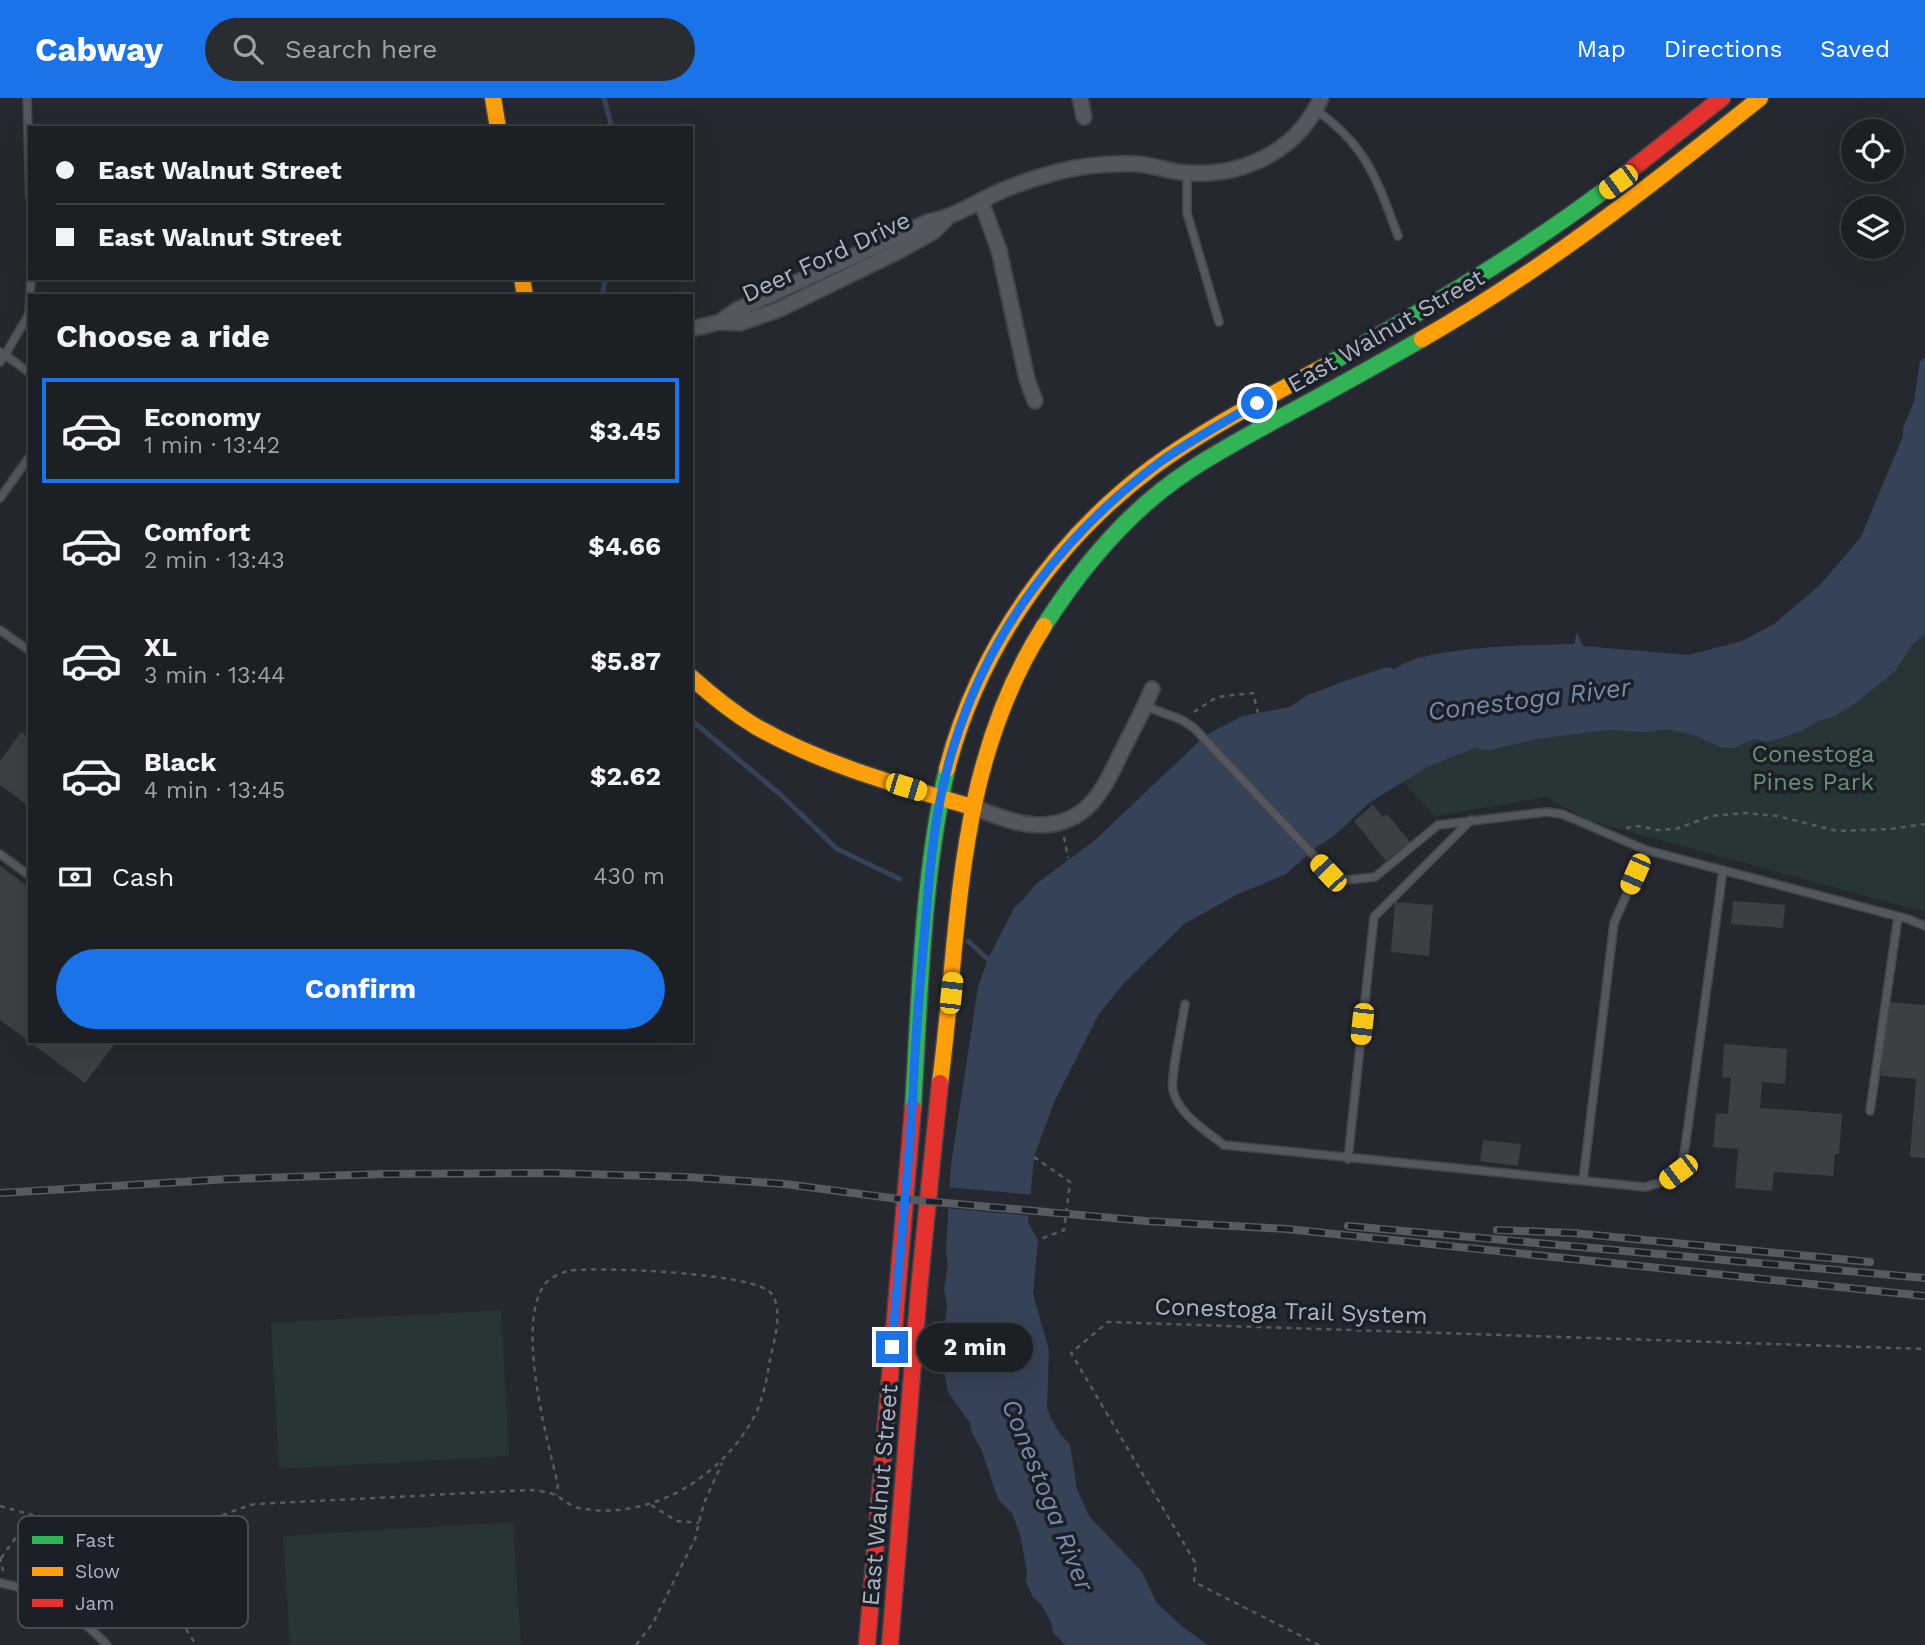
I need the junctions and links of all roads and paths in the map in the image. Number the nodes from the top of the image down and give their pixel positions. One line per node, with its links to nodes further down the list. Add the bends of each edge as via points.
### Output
1 (27, 98): 9 (lane)
2 (493, 98): 8 (main road)
3 (1080, 98): 7 (street)
4 (1722, 98): 28 (main road, East Walnut Street, via 1618,182 1504,262 1209,430 1120,495 1058,557 1001,637 963,718)
5 (1760, 98): 29 (main road, East Walnut Street, via 1632,201 1517,282 1213,456 1133,515 1076,577 1029,652 993,729)
6 (1318, 104): 10 (street, Deer Ford Drive, via 1298,134 1258,162 1218,173); 12 (lane, via 1370,166)
7 (1084, 117)
8 (498, 126)
9 (28, 131)
10 (1187, 173): 11 (street, Deer Ford Drive, via 1142,164 1087,166 1028,181); 14 (lane, via 1187,213)
11 (981, 201): 15 (street, Deer Ford Drive, via 719,322); 18 (street, via 999,250)
12 (1398, 236)
13 (28, 316): 16 (lane)
14 (1219, 322)
15 (693, 329)
16 (2, 356): 17 (lane)
17 (28, 372)
18 (1035, 401)
19 (28, 459): 20 (lane)
20 (0, 498)
21 (0, 630): 22 (lane)
22 (28, 650)
23 (693, 679): 28 (main road, via 728,709 783,743 845,769)
24 (1152, 689): 25 (street)
25 (1145, 706): 27 (lane); 31 (street, via 1099,796)
26 (1258, 713): 27 (path, via 1253,694 1217,697)
27 (1182, 720): 30 (lane, via 1335,878 1367,880 1382,873 1437,825)
28 (941, 798): 29 (main road); 64 (main road, East Walnut Street, via 917,1016 908,1182)
29 (972, 807): 31 (street, via 1028,824); 65 (main road, East Walnut Street, via 930,1169)
30 (1472, 819): 33 (lane, via 1546,811); 44 (lane, via 1374,917)
31 (1061, 821): 36 (path)
32 (1925, 824): 33 (path, via 1837,831 1744,813 1711,816 1676,829 1626,827)
33 (1616, 837): 34 (lane)
34 (1646, 850): 37 (lane); 45 (lane, via 1614,923)
35 (0, 854): 38 (lane)
36 (1068, 858)
37 (1723, 870): 39 (lane); 45 (lane, via 1678,1172 1645,1187)
38 (28, 875)
39 (1898, 917): 40 (lane); 42 (lane)
40 (1925, 926)
41 (1185, 1004): 44 (lane, via 1172,1088 1178,1103 1198,1124 1224,1144)
42 (1870, 1111)
43 (1034, 1157): 46 (path, via 1070,1182 1064,1230)
44 (1348, 1158): 45 (lane)
45 (1583, 1181)
46 (1038, 1240)
47 (1925, 1349): 66 (path, Conestoga Trail System, via 1108,1322 1071,1353 1196,1564 1194,1582)
48 (722, 1462): 49 (path, via 745,1433 766,1382 777,1317 772,1294 763,1286 658,1270 565,1272 547,1281 534,1317 537,1392 558,1485); 50 (path, via 692,1484); 54 (path)
49 (556, 1495): 50 (path, via 579,1508 608,1511); 53 (path, via 531,1490 256,1504)
50 (650, 1505): 54 (path, via 677,1521)
51 (0, 1506): 52 (path)
52 (38, 1516)
53 (221, 1516)
54 (699, 1523): 63 (path, via 653,1623)
55 (18, 1535): 56 (path)
56 (1, 1558)
57 (0, 1583): 58 (lane)
58 (18, 1588)
59 (92, 1628): 61 (lane)
60 (186, 1628): 62 (path)
61 (107, 1645)
62 (196, 1645)
63 (636, 1645)
64 (867, 1645)
65 (890, 1645)
66 (1319, 1645)

